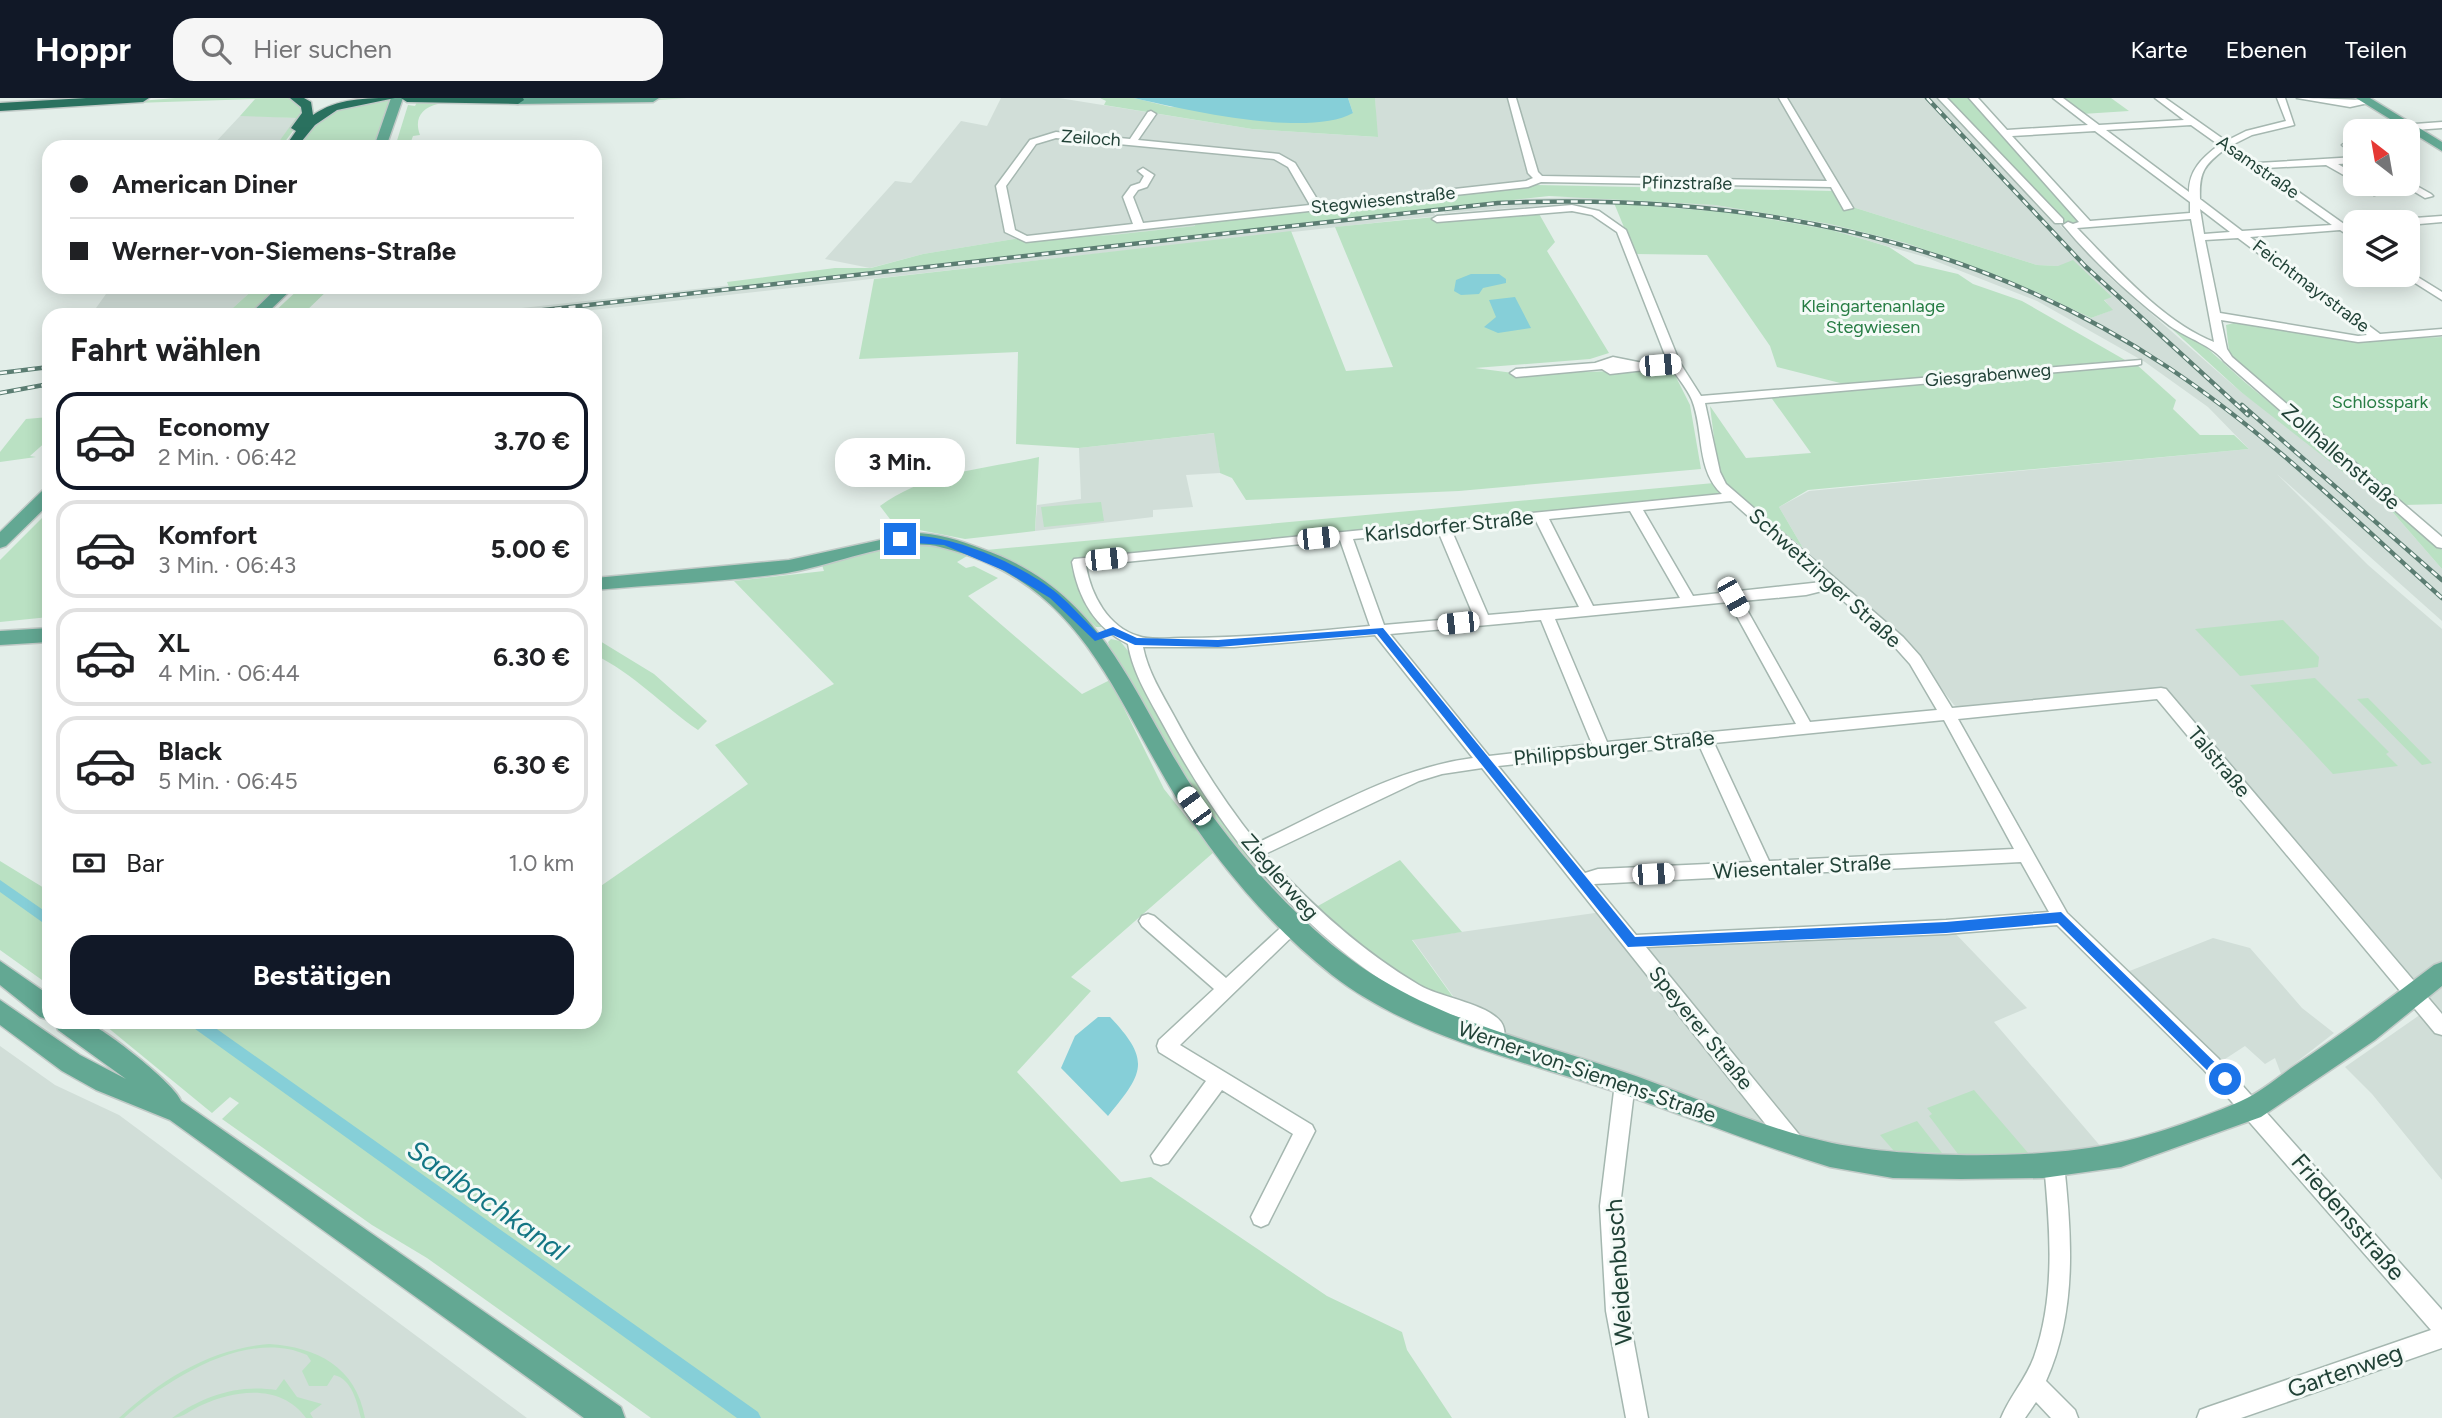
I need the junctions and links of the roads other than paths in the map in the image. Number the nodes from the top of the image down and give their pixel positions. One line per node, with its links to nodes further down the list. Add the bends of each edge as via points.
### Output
1 (82, 98): 20 (highway)
2 (143, 98): 20 (highway)
3 (296, 98): 29 (highway, via 307,105 309,113)
4 (481, 98): 16 (highway)
5 (653, 98): 16 (main road)
6 (1512, 98): 43 (street, via 1533,173)
7 (1783, 98): 44 (street)
8 (1942, 98): 54 (street)
9 (1973, 98): 27 (street)
10 (2057, 98): 26 (street)
11 (2159, 98): 23 (street, Asamstraße)
12 (2269, 98): 19 (street)
13 (2301, 98): 18 (street)
14 (2336, 99): 17 (street); 18 (street)
15 (400, 100): 16 (highway); 30 (highway, via 354,101 327,110 311,119); 31 (main road); 32 (main road)
16 (518, 100)
17 (2362, 100): 18 (street); 22 (main road)
18 (2323, 101)
19 (2283, 102): 34 (street, via 2291,123)
20 (0, 105)
21 (1151, 114): 33 (street, Zeiloch)
22 (2390, 119)
23 (2192, 122): 26 (street); 34 (street, Asamstraße)
24 (2442, 125): 25 (street)
25 (2420, 128)
26 (2099, 129): 27 (street); 46 (street)
27 (2008, 133): 55 (street)
28 (2420, 137): 35 (main road)
29 (289, 140)
30 (296, 140)
31 (383, 140)
32 (393, 140)
33 (1133, 141): 38 (street, Zeiloch); 59 (street, Zeiloch, via 1056,135 1033,142 1001,186 1010,232)
34 (2226, 144): 36 (street); 37 (street, Asamstraße)
35 (2441, 148)
36 (2216, 151): 37 (street); 46 (street, via 2197,170)
37 (2243, 156): 41 (street, Asamstraße)
38 (1151, 157): 48 (street, Zeiloch, via 1276,156 1292,165); 56 (street, via 1144,185 1134,188 1128,197)
39 (2343, 161): 40 (street)
40 (2328, 162): 41 (street); 42 (street)
41 (2258, 166): 57 (street, Asamstraße)
42 (2343, 172)
43 (1539, 179): 44 (street, Pfinzstraße); 48 (street, Stegwiesenstraße, via 1528,184)
44 (1834, 184): 49 (street)
45 (2420, 191): 47 (street)
46 (2192, 196): 50 (street); 58 (street, Feichtmayrstraße)
47 (2428, 196)
48 (1317, 208): 56 (street, Stegwiesenstraße)
49 (1848, 208)
50 (2195, 216): 55 (street); 60 (street)
51 (1437, 219): 74 (street, Schwetzinger Straße, via 1572,208 1610,221 1621,230)
52 (2442, 219): 53 (street)
53 (2420, 221)
54 (2063, 223): 55 (street); 69 (street, via 2140,296)
55 (2087, 224)
56 (1139, 227): 59 (street, Stegwiesenstraße, via 1026,239)
57 (2342, 227): 58 (street)
58 (2243, 234): 60 (street); 71 (street, Feichtmayrstraße)
59 (1015, 235)
60 (2200, 237): 67 (street)
61 (2420, 282): 64 (street)
62 (278, 294): 65 (main road)
63 (290, 294): 66 (main road)
64 (2442, 297)
65 (264, 308)
66 (276, 308)
67 (2215, 316): 68 (street); 71 (street, via 2349,338)
68 (2217, 330): 69 (street); 72 (street)
69 (2188, 332): 72 (street)
70 (2442, 332): 71 (street)
71 (2379, 338)
72 (2221, 349): 86 (street, Zollhallenstraße)
73 (2137, 362): 76 (street, Giesgrabenweg)
74 (1674, 363): 75 (street, via 1641,366 1605,360 1602,366); 76 (street, Schwetzinger Straße)
75 (1516, 373)
76 (1696, 395): 78 (street, Schwetzinger Straße, via 1714,472)
77 (42, 487): 82 (main road)
78 (1734, 497): 80 (street, Karlsdorfer Straße); 88 (street, Schwetzinger Straße)
79 (42, 501): 85 (main road)
80 (1635, 508): 81 (street, Karlsdorfer Straße); 90 (street)
81 (1542, 517): 83 (street, Karlsdorfer Straße); 91 (street)
82 (0, 525)
83 (1443, 527): 84 (street, Karlsdorfer Straße); 93 (street)
84 (1345, 536): 94 (street, Speyerer Straße); 95 (street, Karlsdorfer Straße, via 1079,562 1081,582)
85 (0, 542)
86 (2442, 544)
87 (602, 583): 95 (main road, Werner-von-Siemens-Straße, via 817,562 887,541 937,540 994,561)
88 (1833, 584): 89 (street); 99 (street, Schwetzinger Straße, via 1915,660)
89 (1733, 597): 90 (street); 100 (street)
90 (1688, 600): 91 (street)
91 (1588, 611): 92 (street)
92 (1546, 615): 93 (street); 102 (street)
93 (1483, 620): 94 (street)
94 (1379, 630): 98 (street, via 1228,643); 103 (street, Speyerer Straße)
95 (1104, 634): 98 (street); 110 (main road, Werner-von-Siemens-Straße, via 1121,677 1184,793 1247,875)
96 (42, 636): 97 (main road)
97 (2, 639)
98 (1135, 641): 104 (street, Zieglerweg, via 1137,662 1176,737)
99 (1949, 716): 100 (street, Philippsburger Straße); 105 (street, Schwetzinger Straße); 115 (street, Talstraße, via 2161,693)
100 (1807, 730): 101 (street, Philippsburger Straße)
101 (1704, 740): 102 (street, Philippsburger Straße); 106 (street)
102 (1602, 748): 103 (street, Philippsburger Straße)
103 (1485, 761): 104 (street, Philippsburger Straße, via 1413,777); 107 (street, Speyerer Straße)
104 (1255, 852): 120 (street, Zieglerweg, via 1326,929 1357,954 1432,1001 1487,1020 1495,1028)
105 (2024, 855): 106 (street, Wiesentaler Straße); 108 (street, Schwetzinger Straße)
106 (1764, 869): 107 (street, Wiesentaler Straße, via 1598,876)
107 (1582, 881): 111 (street, Speyerer Straße)
108 (2061, 918): 111 (street); 123 (street, Schwetzinger Straße)
109 (1148, 921): 114 (street)
110 (1295, 925): 114 (street); 120 (main road, Werner-von-Siemens-Straße, via 1360,981 1426,1015)
111 (1633, 943): 125 (street, Speyerer Straße)
112 (0, 971): 116 (main road)
113 (2442, 972): 115 (main road, Werner-von-Siemens-Straße)
114 (1225, 988): 121 (street, via 1166,1046)
115 (2414, 992): 118 (street); 123 (main road, Werner-von-Siemens-Straße, via 2366,1032)
116 (42, 1004)
117 (0, 1011): 124 (main road, via 71,1063)
118 (2442, 1027)
119 (77, 1029): 124 (main road, via 132,1068)
120 (1495, 1041): 122 (main road, Werner-von-Siemens-Straße)
121 (1219, 1079): 126 (street); 128 (street, via 1305,1131)
122 (1625, 1083): 125 (main road, Werner-von-Siemens-Straße); 133 (street, Weidenbusch, via 1610,1206 1617,1311)
123 (2252, 1109): 127 (main road, Werner-von-Siemens-Straße, via 2121,1155); 129 (street, Friedensstraße)
124 (178, 1112): 132 (main road)
125 (1794, 1144): 127 (main road, Werner-von-Siemens-Straße, via 1894,1165)
126 (1161, 1156)
127 (2054, 1164): 131 (street, via 2063,1235 2058,1310)
128 (1261, 1217)
129 (2442, 1326)
130 (2442, 1337): 136 (street, Gartenweg)
131 (2034, 1384): 134 (street); 135 (street)
132 (610, 1418)
133 (1637, 1418)
134 (2012, 1418)
135 (2067, 1418)
136 (2208, 1418)

